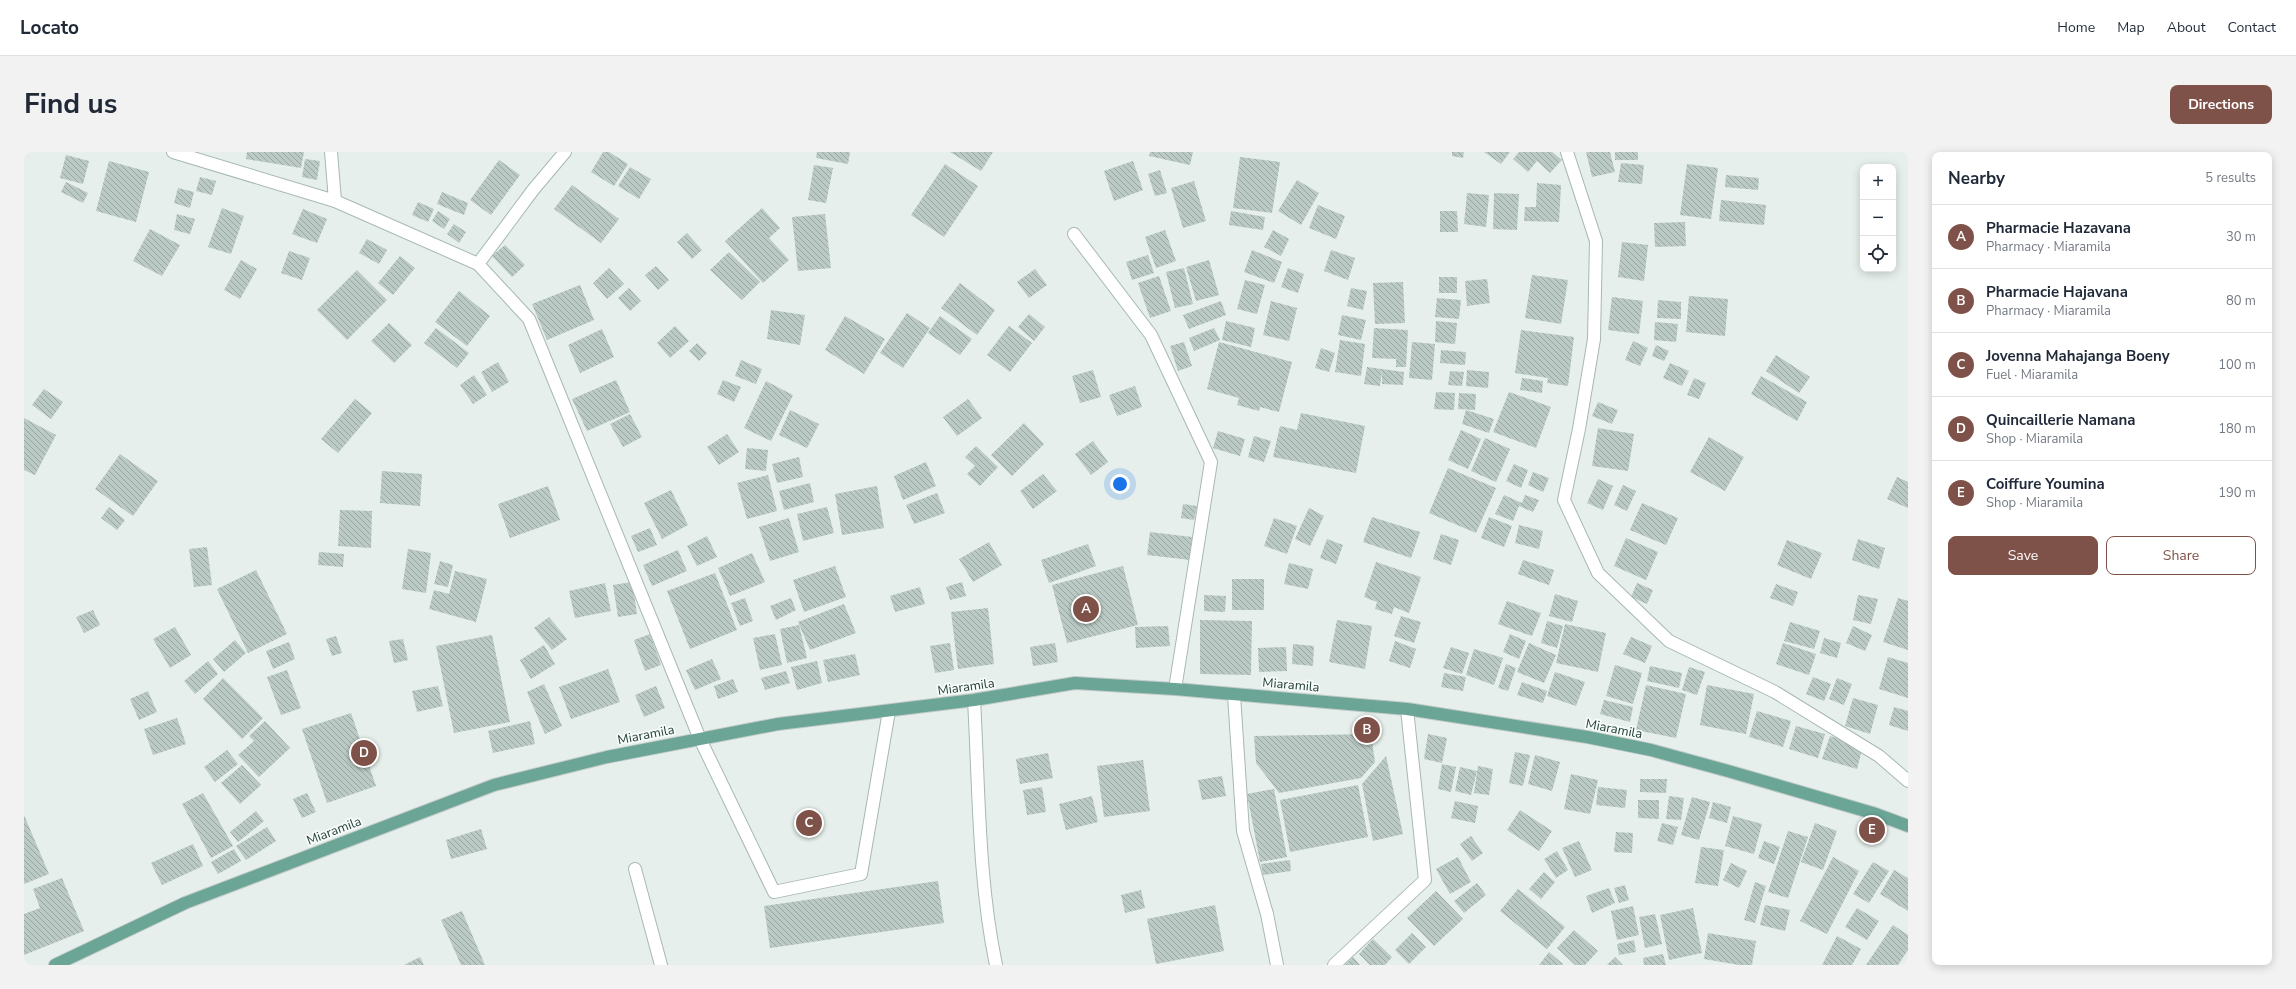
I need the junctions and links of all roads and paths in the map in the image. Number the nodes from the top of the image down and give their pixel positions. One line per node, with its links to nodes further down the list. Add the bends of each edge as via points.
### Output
1 (173, 152): 5 (street)
2 (331, 152): 5 (street)
3 (565, 152): 7 (street)
4 (1567, 152): 14 (street, via 1596,241 1594,339 1564,500 1598,573 1669,641 1775,692 1879,756)
5 (335, 201): 7 (street)
6 (1074, 234): 8 (street, via 1151,335 1211,462)
7 (478, 264): 13 (street, via 529,319)
8 (1175, 689): 9 (main road, Miaramila); 10 (main road, Miaramila, via 1075,683)
9 (1234, 695): 11 (main road, Miaramila); 20 (street, via 1243,831 1267,914)
10 (974, 700): 12 (main road, Miaramila); 19 (street, via 983,864 991,942)
11 (1407, 709): 15 (main road, Miaramila, via 1587,737 1651,750 1876,814); 21 (street, via 1425,880)
12 (889, 711): 13 (main road, Miaramila, via 778,724); 13 (street, via 861,874 774,892)
13 (700, 739): 17 (main road, Miaramila, via 607,757 494,785 185,902)
14 (1908, 781)
15 (1908, 826)
16 (635, 869): 18 (street)
17 (55, 965)
18 (661, 965)
19 (996, 965)
20 (1277, 965)
21 (1334, 965)

